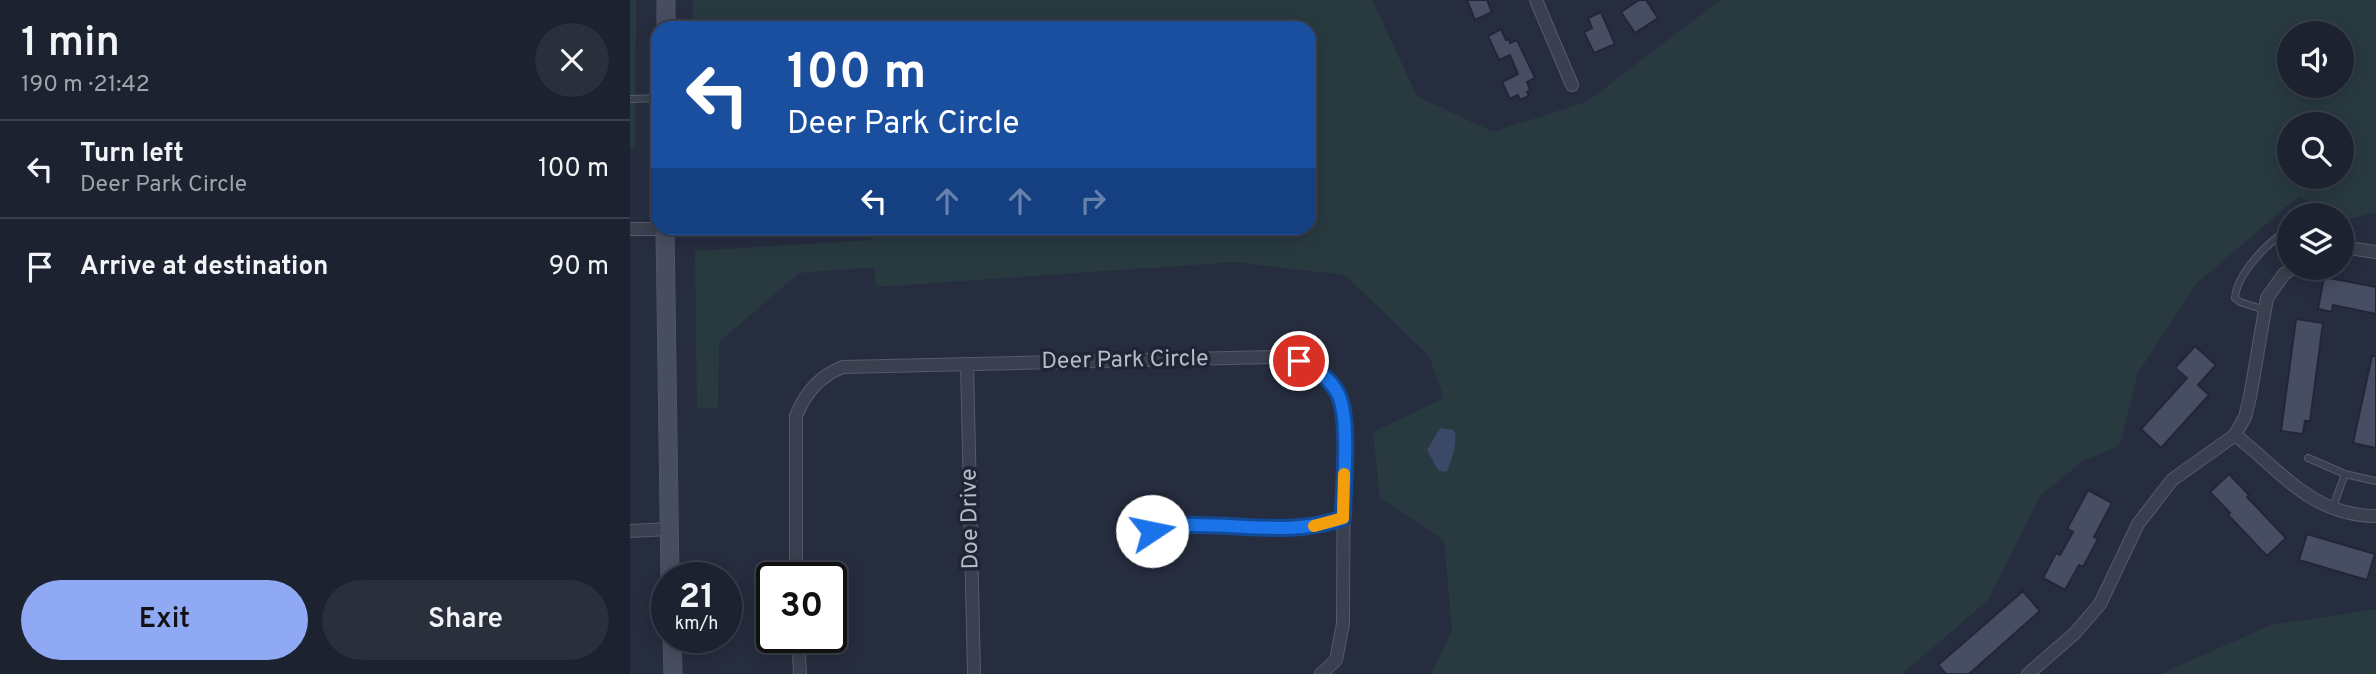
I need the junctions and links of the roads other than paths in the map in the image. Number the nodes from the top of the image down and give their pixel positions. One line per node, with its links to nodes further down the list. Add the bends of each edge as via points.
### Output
1 (666, 0): 4 (main road)
2 (1551, 0): 3 (street)
3 (1537, 3): 5 (street)
4 (666, 21)
5 (1572, 85)
6 (651, 98): 7 (lane)
7 (630, 99)
8 (651, 228): 9 (street)
9 (630, 229)
10 (665, 235): 24 (main road)
11 (2277, 239): 15 (lane, via 2257,256 2236,289 2235,298 2240,302)
12 (2354, 249): 13 (street)
13 (2376, 252)
14 (2280, 280): 15 (street)
15 (2265, 310): 17 (street, via 2250,397)
16 (967, 364): 23 (street, Deer Park Circle, via 1299,361 1332,384 1344,408); 28 (street, Deer Park Circle, via 843,367 819,379 796,416); 33 (street, Doe Drive)
17 (2235, 435): 21 (street, via 2288,482 2319,504); 35 (street, via 2172,480 2138,524 2100,604)
18 (2308, 458): 19 (lane)
19 (2345, 474): 20 (lane); 21 (lane)
20 (2376, 481)
21 (2333, 507): 22 (street)
22 (2376, 516)
23 (1343, 518): 26 (street, via 1305,528 1188,525); 34 (street, Deer Park Circle, via 1343,624 1336,660)
24 (669, 529): 25 (street); 27 (main road)
25 (630, 531)
26 (1152, 531)
27 (670, 562)
28 (796, 562)
29 (672, 653): 31 (main road)
30 (799, 653): 32 (street)
31 (673, 674)
32 (800, 674)
33 (974, 674)
34 (1321, 674)
35 (2028, 674)

